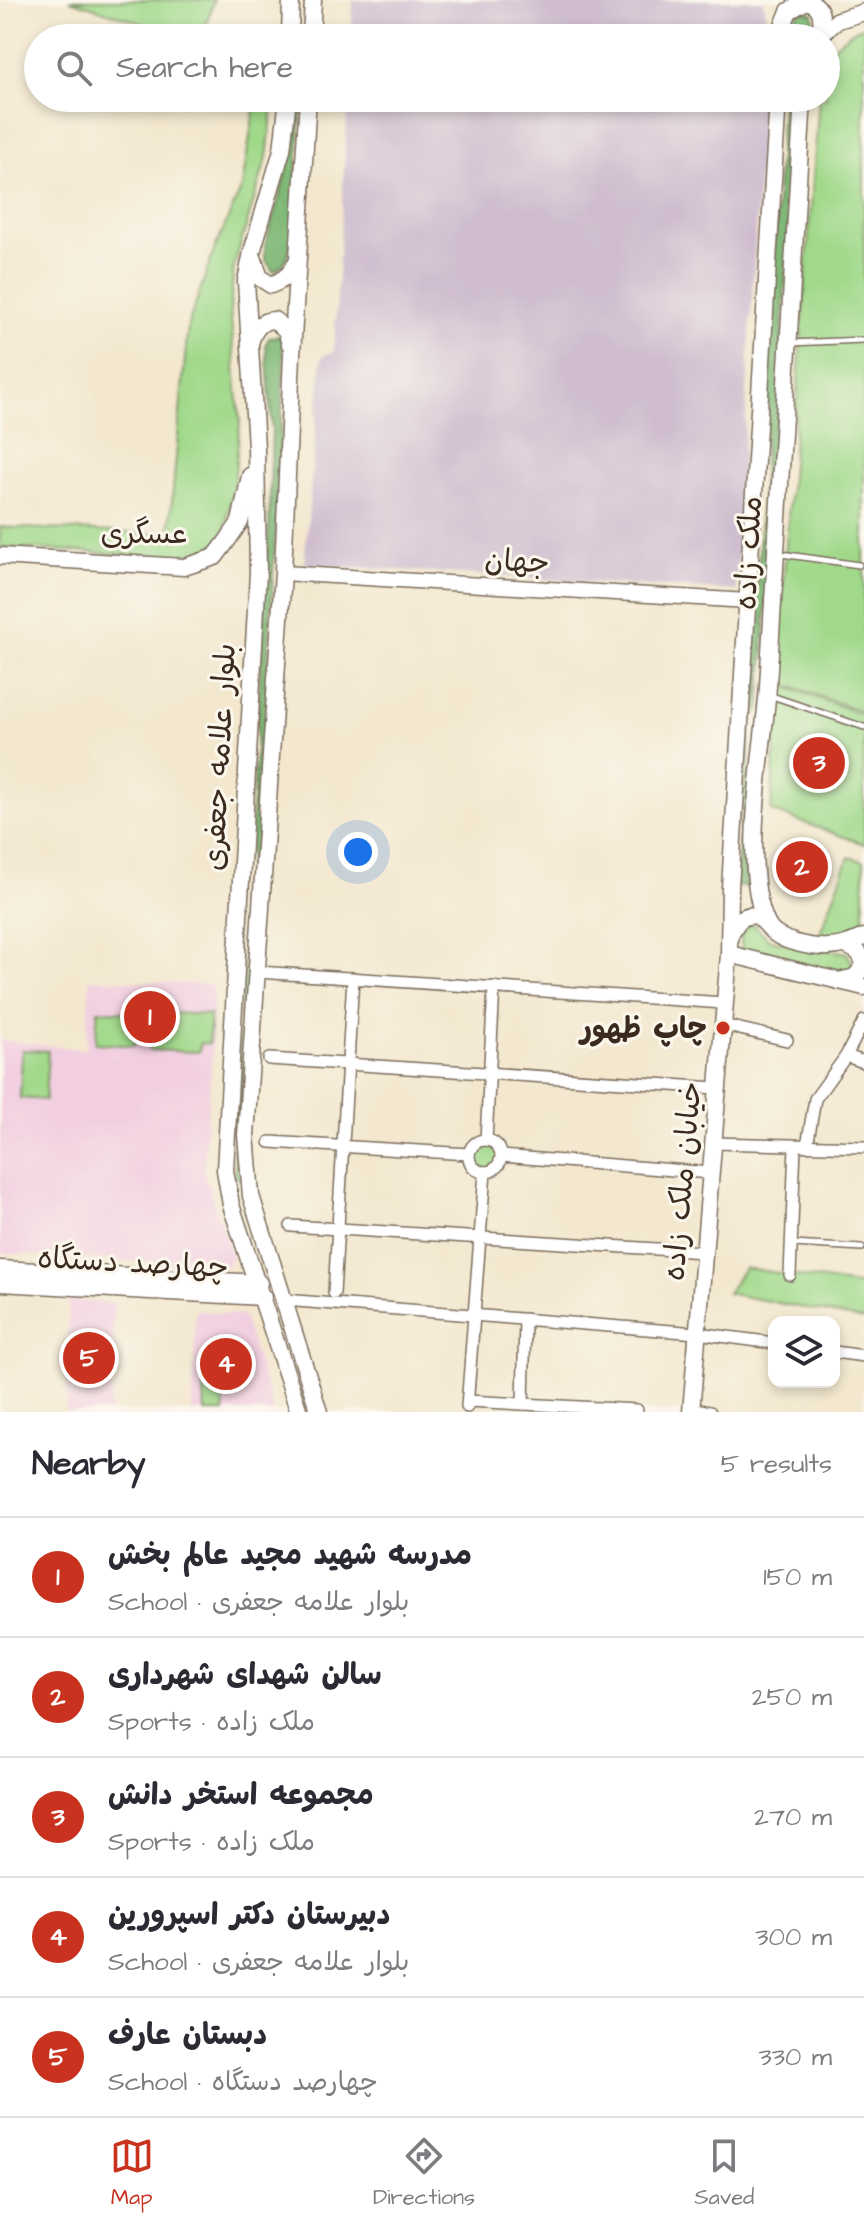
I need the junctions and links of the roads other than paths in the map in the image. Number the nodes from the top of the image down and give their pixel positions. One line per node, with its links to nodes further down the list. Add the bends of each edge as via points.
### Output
1 (291, 0): 5 (main road)
2 (313, 0): 6 (main road)
3 (782, 0): 7 (main road)
4 (864, 12): 10 (main road)
5 (290, 24)
6 (312, 24)
7 (782, 24)
8 (785, 24): 9 (main road, via 789,11 806,1 820,10)
9 (819, 24)
10 (833, 24)
11 (286, 112): 15 (main road, بلوار علامه جعفری, via 282,150)
12 (307, 112): 16 (main road, بلوار علامه جعفری)
13 (777, 112): 26 (main road, ملک زاده)
14 (802, 112): 18 (main road, ملک زاده)
15 (252, 252): 16 (main road, via 260,278 271,285 292,272); 19 (main road, بلوار علامه جعفری, via 246,281)
16 (299, 257): 20 (main road, بلوار علامه جعفری)
17 (864, 340): 18 (lane)
18 (789, 343): 22 (main road, ملک زاده)
19 (249, 348): 20 (main road, via 260,324 274,320 286,330); 21 (main road, بلوار علامه جعفری)
20 (292, 354): 25 (main road, بلوار علامه جعفری)
21 (256, 447): 23 (main road, عسگری, via 240,522 215,557 184,567); 70 (main road, بلوار علامه جعفری, via 258,572 225,1170 231,1205)
22 (776, 554): 24 (lane); 27 (main road, ملک زاده)
23 (0, 556)
24 (859, 565)
25 (283, 573): 26 (street, جهان); 36 (main road, بلوار علامه جعفری)
26 (748, 601): 30 (main road, ملک زاده)
27 (768, 695): 28 (lane); 29 (main road, ملک زاده)
28 (864, 727)
29 (756, 886): 30 (main road, via 741,893); 31 (main road, ملک زاده)
30 (730, 888): 32 (main road, ملک زاده)
31 (768, 926): 32 (main road, via 758,916 744,916); 34 (main road, via 784,939 826,948)
32 (729, 936): 35 (main road, ملک زاده)
33 (864, 937): 34 (main road)
34 (845, 945): 38 (main road, via 858,951 864,966 855,977)
35 (729, 954): 38 (main road); 41 (main road, خیابان ملک زاده)
36 (258, 972): 37 (street); 72 (main road, بلوار علامه جعفری, via 247,1172)
37 (353, 978): 39 (street); 48 (street)
38 (839, 981): 40 (main road)
39 (494, 987): 41 (street); 49 (street)
40 (864, 987)
41 (724, 1003): 43 (main road, خیابان ملک زاده)
42 (864, 1021): 45 (street)
43 (723, 1025): 44 (street); 50 (main road, خیابان ملک زاده)
44 (787, 1040)
45 (846, 1056): 47 (street); 54 (street, via 815,1099)
46 (269, 1059): 48 (street)
47 (864, 1062)
48 (348, 1064): 49 (street); 55 (street)
49 (489, 1073): 50 (street); 51 (street)
50 (717, 1088): 53 (main road, خیابان ملک زاده)
51 (486, 1140): 57 (street); 58 (street, via 498,1146)
52 (270, 1142): 55 (street)
53 (713, 1143): 54 (street); 60 (main road, خیابان ملک زاده)
54 (801, 1146): 56 (street); 64 (street)
55 (343, 1147): 57 (street); 62 (street)
56 (864, 1147)
57 (469, 1154): 59 (street, via 472,1165)
58 (502, 1156): 59 (street, via 495,1169); 60 (street)
59 (485, 1172): 63 (street)
60 (710, 1173): 66 (main road, خیابان ملک زاده)
61 (291, 1226): 62 (street)
62 (338, 1229): 63 (street); 71 (street)
63 (480, 1238): 66 (street); 73 (street)
64 (793, 1244): 65 (lane); 68 (street)
65 (862, 1248)
66 (704, 1252): 75 (main road, خیابان ملک زاده)
67 (0, 1269): 70 (main road, چهارصد دستگاه)
68 (790, 1275)
69 (0, 1283): 70 (main road, چهارصد دستگاه)
70 (261, 1290): 82 (main road, بلوار علامه جعفری)
71 (334, 1293)
72 (284, 1300): 73 (street); 83 (main road, بلوار علامه جعفری)
73 (474, 1315): 74 (street); 79 (street, via 467,1404)
74 (525, 1319): 75 (street); 79 (street)
75 (697, 1333): 76 (street); 81 (main road, خیابان ملک زاده)
76 (768, 1342)
77 (840, 1353): 78 (street)
78 (864, 1356)
79 (523, 1404): 80 (street)
80 (637, 1410)
81 (691, 1410): 84 (street)
82 (299, 1412)
83 (319, 1412)
84 (710, 1412)

